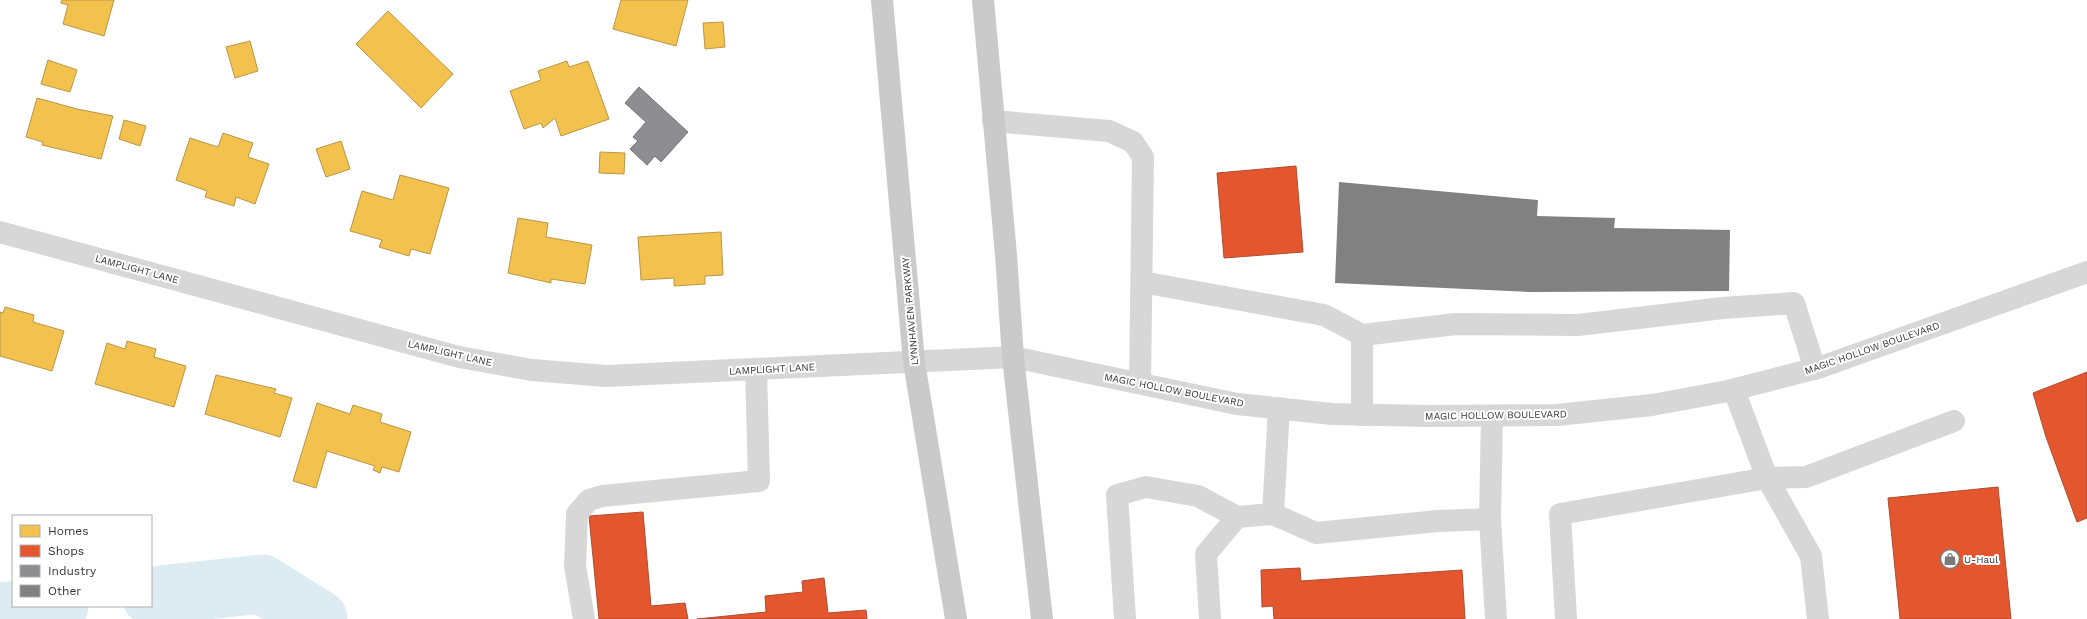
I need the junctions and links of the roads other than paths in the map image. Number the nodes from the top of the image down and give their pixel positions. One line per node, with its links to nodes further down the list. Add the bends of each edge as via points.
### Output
1 (882, 0): 9 (main road, LYNNHAVEN PARKWAY)
2 (983, 0): 3 (main road)
3 (993, 120): 6 (street, via 1109,131 1133,142 1143,157); 8 (main road)
4 (0, 232): 10 (street, LAMPLIGHT LANE, via 460,357 518,368 606,376)
5 (2087, 272): 11 (street, MAGIC HOLLOW BOULEVARD)
6 (1142, 282): 7 (street, via 1324,315); 12 (street)
7 (1362, 335): 11 (street, via 1456,324 1578,325 1794,302); 15 (street)
8 (1013, 356): 9 (street, MAGIC HOLLOW BOULEVARD); 12 (street, MAGIC HOLLOW BOULEVARD); 24 (main road)
9 (914, 362): 10 (street, LAMPLIGHT LANE); 23 (main road, LYNNHAVEN PARKWAY)
10 (756, 369): 22 (street, via 759,481 602,496 589,500 577,514 575,566)
11 (1815, 369): 13 (street, MAGIC HOLLOW BOULEVARD)
12 (1140, 383): 14 (street, MAGIC HOLLOW BOULEVARD, via 1237,404)
13 (1734, 390): 16 (street, MAGIC HOLLOW BOULEVARD, via 1652,405 1565,414); 18 (street)
14 (1279, 408): 15 (street, MAGIC HOLLOW BOULEVARD); 19 (street)
15 (1362, 415): 16 (street, MAGIC HOLLOW BOULEVARD)
16 (1492, 416): 21 (street)
17 (1954, 421): 18 (street, via 1806,477)
18 (1767, 478): 28 (street, via 1560,514); 29 (street, via 1810,556)
19 (1274, 514): 20 (street); 21 (street, via 1316,533 1438,521)
20 (1237, 517): 25 (street, via 1198,496 1146,487 1117,495); 26 (street, via 1206,554)
21 (1490, 519): 27 (street)
22 (584, 619)
23 (956, 619)
24 (1042, 619)
25 (1125, 619)
26 (1210, 619)
27 (1496, 619)
28 (1566, 619)
29 (1818, 619)

